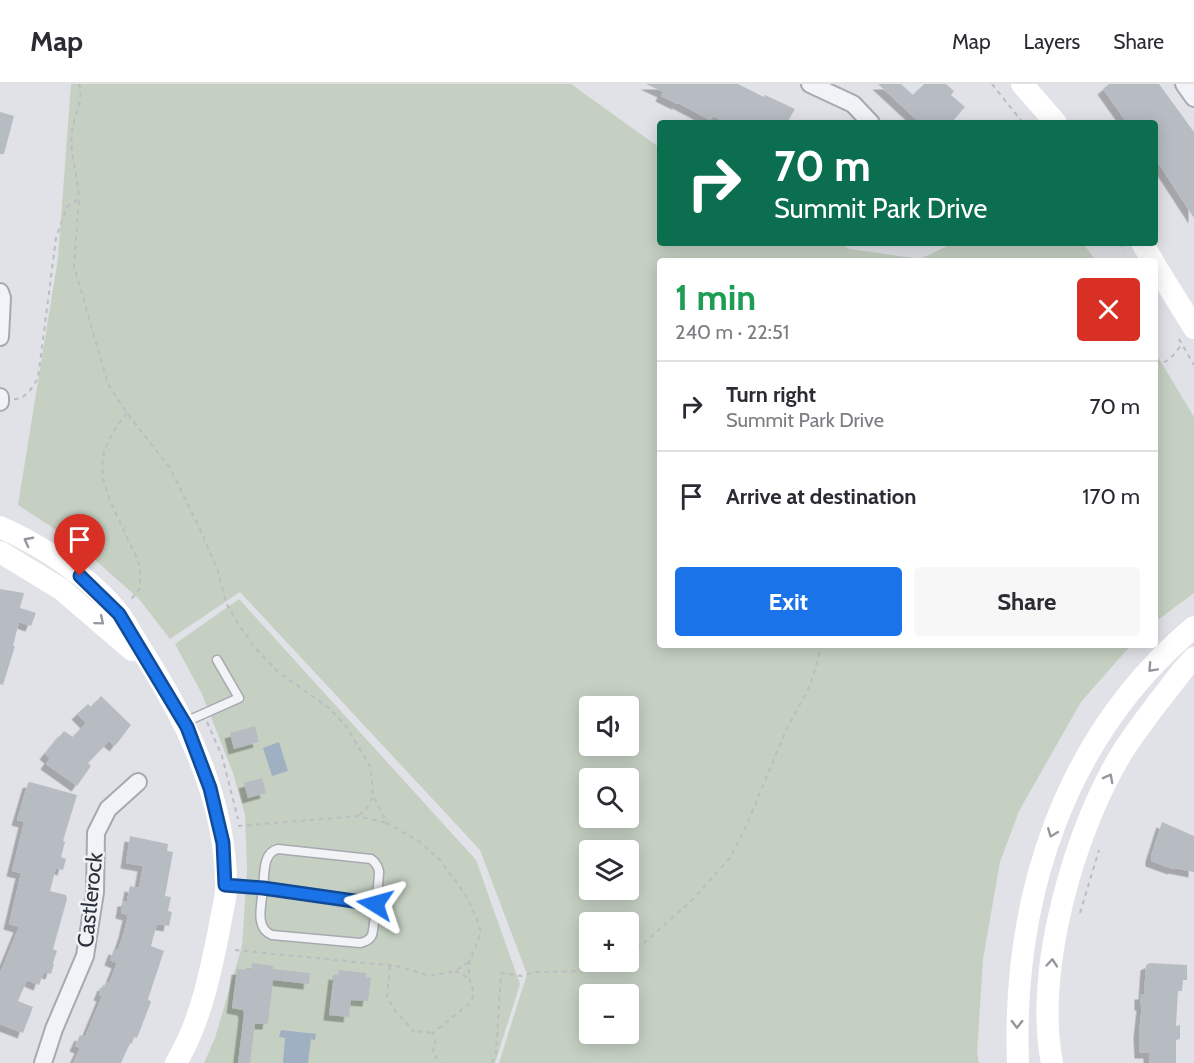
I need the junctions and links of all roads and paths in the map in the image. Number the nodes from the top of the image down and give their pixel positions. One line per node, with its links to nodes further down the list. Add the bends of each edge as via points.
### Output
1 (79, 84): 10 (path, via 82,92 72,130 71,153)
2 (810, 84): 7 (street, via 853,104)
3 (992, 84): 8 (path)
4 (1022, 84): 9 (street)
5 (1184, 84): 6 (street)
6 (1194, 98)
7 (868, 120)
8 (1021, 120)
9 (1053, 120)
10 (79, 198): 16 (path, via 67,207 56,238 38,378 29,393 19,399); 17 (path, via 74,266 108,384)
11 (1158, 272): 13 (street)
12 (0, 292): 14 (street)
13 (1188, 336): 15 (path, via 1169,360)
14 (0, 337)
15 (1158, 364)
16 (0, 399)
17 (127, 413): 20 (path, via 111,432 101,474 139,563 140,588); 28 (path, via 170,468 218,571 226,603 239,625 278,672 329,708 346,726 371,768)
18 (0, 527): 20 (street, one-way to 18, via 68,567 42,548)
19 (0, 552): 25 (street, one-way to 25, via 61,589)
20 (119, 614): 25 (street)
21 (1194, 627): 49 (street, one-way to 49, via 1130,693 1079,770 1061,807 1038,872 1023,945)
22 (821, 648): 37 (path, via 810,686 787,728 730,858 693,899)
23 (1194, 658): 50 (street, one-way to 23, via 1047,1013 1053,945 1071,867 1096,803 1123,751)
24 (217, 660): 26 (lane, via 239,698)
25 (155, 671): 26 (street)
26 (184, 723): 33 (street, via 210,788 223,843)
27 (138, 782): 45 (street, Castlerock, via 108,809 96,833 95,892 85,956)
28 (373, 796): 29 (path); 30 (path)
29 (358, 816): 30 (path); 31 (path)
30 (387, 824): 39 (path, via 420,842 440,860 467,897 481,933)
31 (238, 826)
32 (1101, 841): 36 (path)
33 (225, 885): 34 (lane); 46 (street, via 211,972 187,1044)
34 (263, 888): 35 (lane); 35 (lane, via 267,856 278,849 371,859 379,871); 35 (lane, via 261,925 272,935 368,941)
35 (375, 904)
36 (1078, 919)
37 (639, 946)
38 (235, 950): 40 (path)
39 (469, 962): 41 (path); 43 (path)
40 (390, 966): 41 (path, via 430,976); 44 (path, via 387,997 393,1008 416,1034 421,1030)
41 (455, 971): 43 (path)
42 (579, 971): 48 (path, via 501,974)
43 (469, 978): 44 (path, via 474,993 471,1002)
44 (433, 1033): 47 (path, via 436,1044 432,1052)
45 (43, 1063)
46 (176, 1063)
47 (441, 1063)
48 (492, 1063)
49 (1018, 1063)
50 (1052, 1063)

